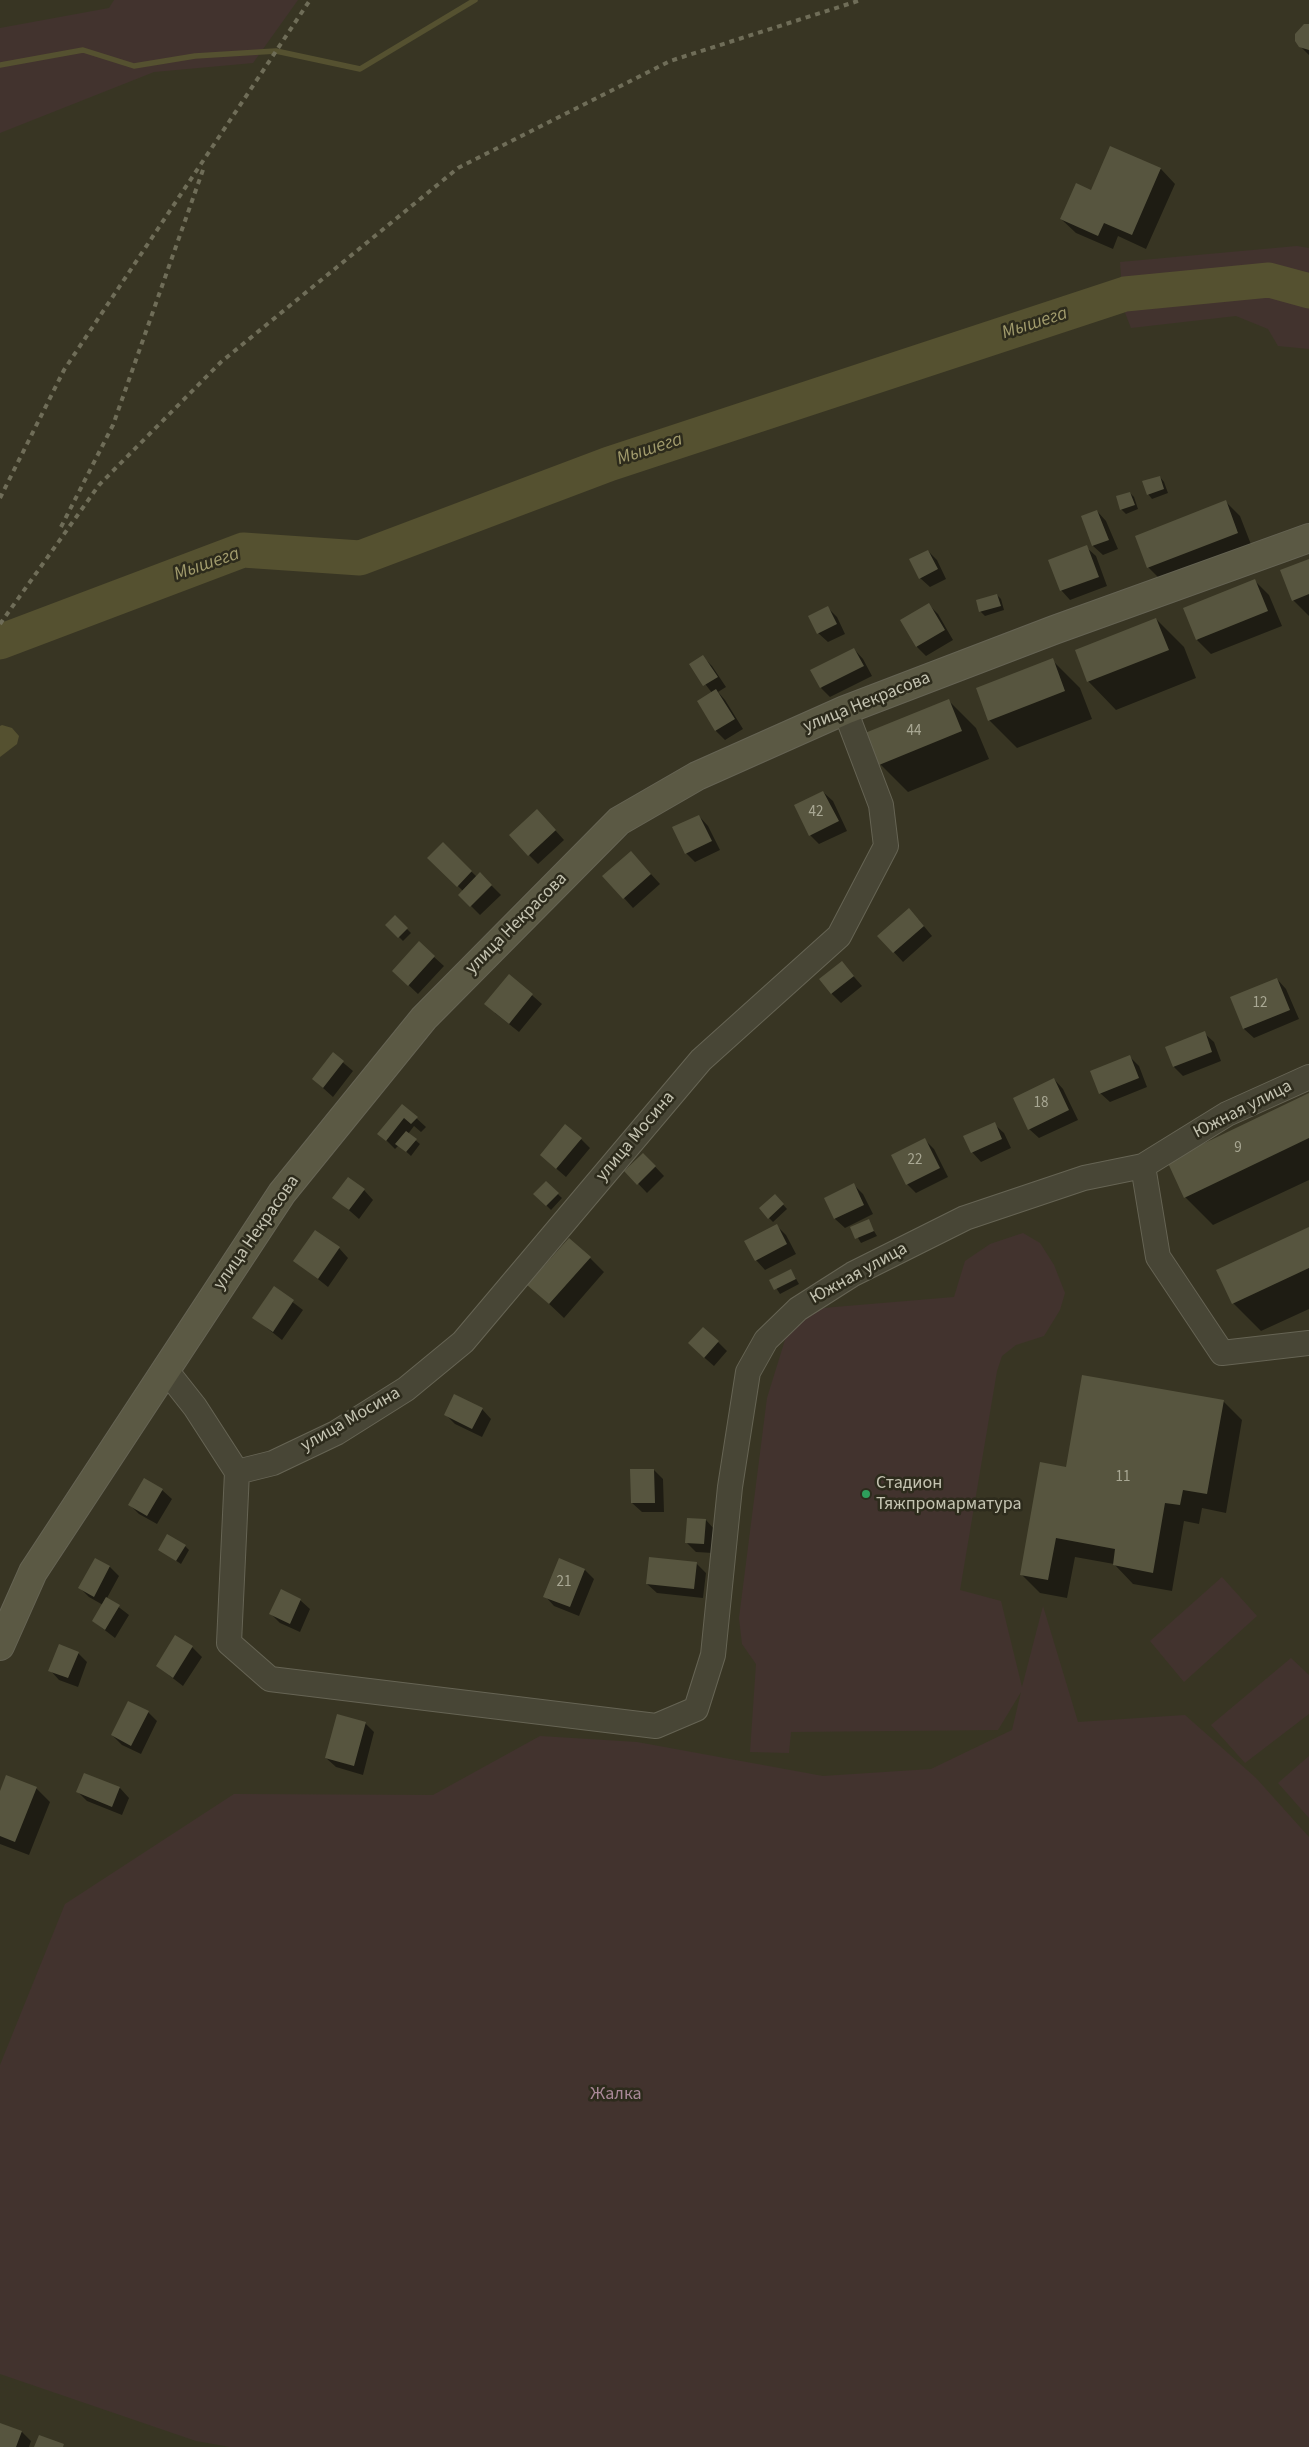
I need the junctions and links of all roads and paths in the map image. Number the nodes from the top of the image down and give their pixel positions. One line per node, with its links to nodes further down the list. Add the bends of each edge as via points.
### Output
1 (1309, 538): 2 (main road, улица Некрасова)
2 (845, 710): 6 (main road, улица Некрасова, via 697,776 619,821 424,1018 282,1193); 7 (street, улица Мосина, via 881,805 886,846 839,936 701,1060 464,1342 406,1389 336,1432 273,1463)
3 (1309, 1077): 4 (street, Южная улица, via 1227,1114)
4 (1143, 1166): 5 (street, via 1158,1258 1222,1353); 7 (street, Южная улица, via 1084,1178 965,1218 845,1279 798,1309 766,1340 748,1372 730,1487 714,1655 696,1709 656,1726 270,1679 229,1643)
5 (1309, 1343)
6 (165, 1369): 7 (street, via 195,1407); 8 (main road, улица Некрасова, via 33,1572)
7 (237, 1472)
8 (0, 1646)

